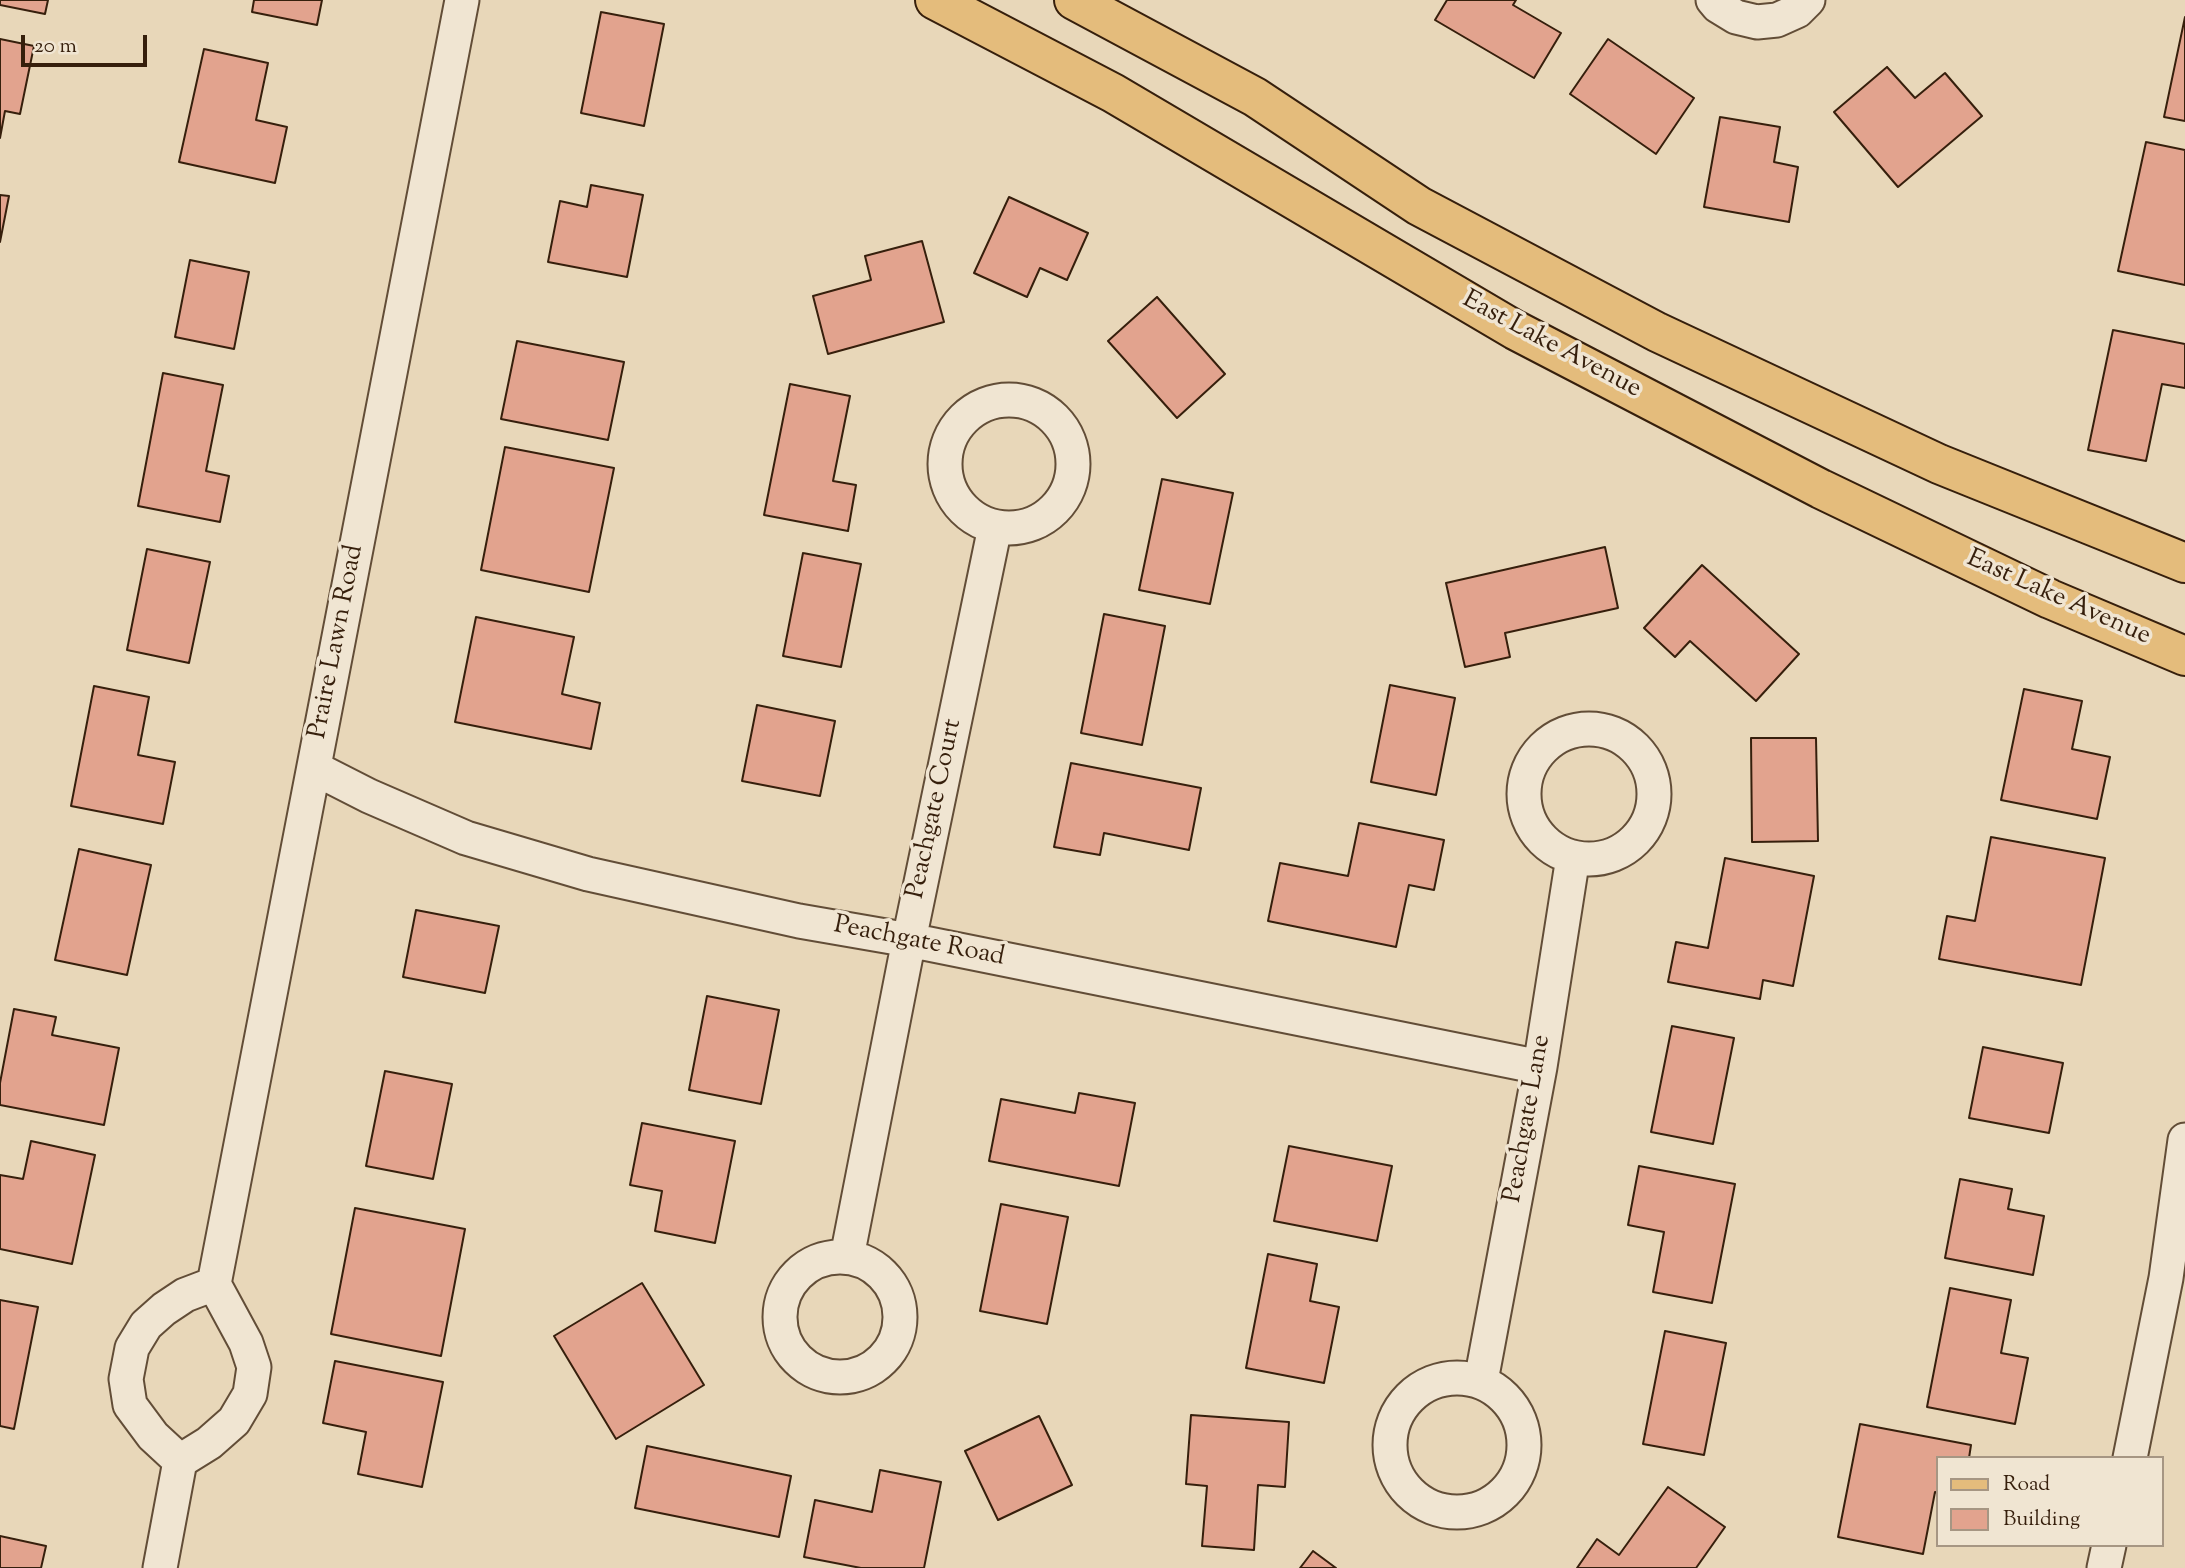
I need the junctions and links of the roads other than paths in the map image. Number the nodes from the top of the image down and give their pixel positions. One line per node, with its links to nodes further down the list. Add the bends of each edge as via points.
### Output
1 (462, 0): 9 (street, Praire Lawn Road)
2 (935, 0): 8 (main road, East Lake Avenue, via 1113,93 1539,343 1821,489 2050,599)
3 (1074, 0): 7 (main road, via 1255,97 1419,206 1657,332 1939,464)
4 (1713, 0): 5 (street, via 1736,17 1757,22 1777,20)
5 (1808, 0)
6 (995, 527): 11 (street, Peachgate Court)
7 (2185, 563)
8 (2185, 656)
9 (314, 768): 11 (street, Peachgate Road, via 466,838 576,871 799,921); 15 (street, Praire Lawn Road)
10 (1573, 857): 12 (street, Peachgate Lane)
11 (909, 940): 12 (street, Peachgate Road); 14 (street, Peachgate Court)
12 (1540, 1067): 16 (street, Peachgate Lane)
13 (2185, 1140): 17 (street, via 2166,1278)
14 (847, 1257)
15 (215, 1284): 18 (street, via 254,1367 250,1394 234,1421); 18 (street, via 164,1309 146,1325 130,1358 126,1379 130,1405)
16 (1481, 1381): 16 (street, via 1435,1380 1415,1391 1399,1408 1391,1430 1396,1476 1410,1494 1429,1507 1450,1513 1472,1511 1509,1489 1520,1471 1525,1450 1523,1428 1500,1392)
17 (2130, 1456)
18 (180, 1461): 20 (street)
19 (2109, 1547): 21 (street)
20 (160, 1568)
21 (2104, 1568)

